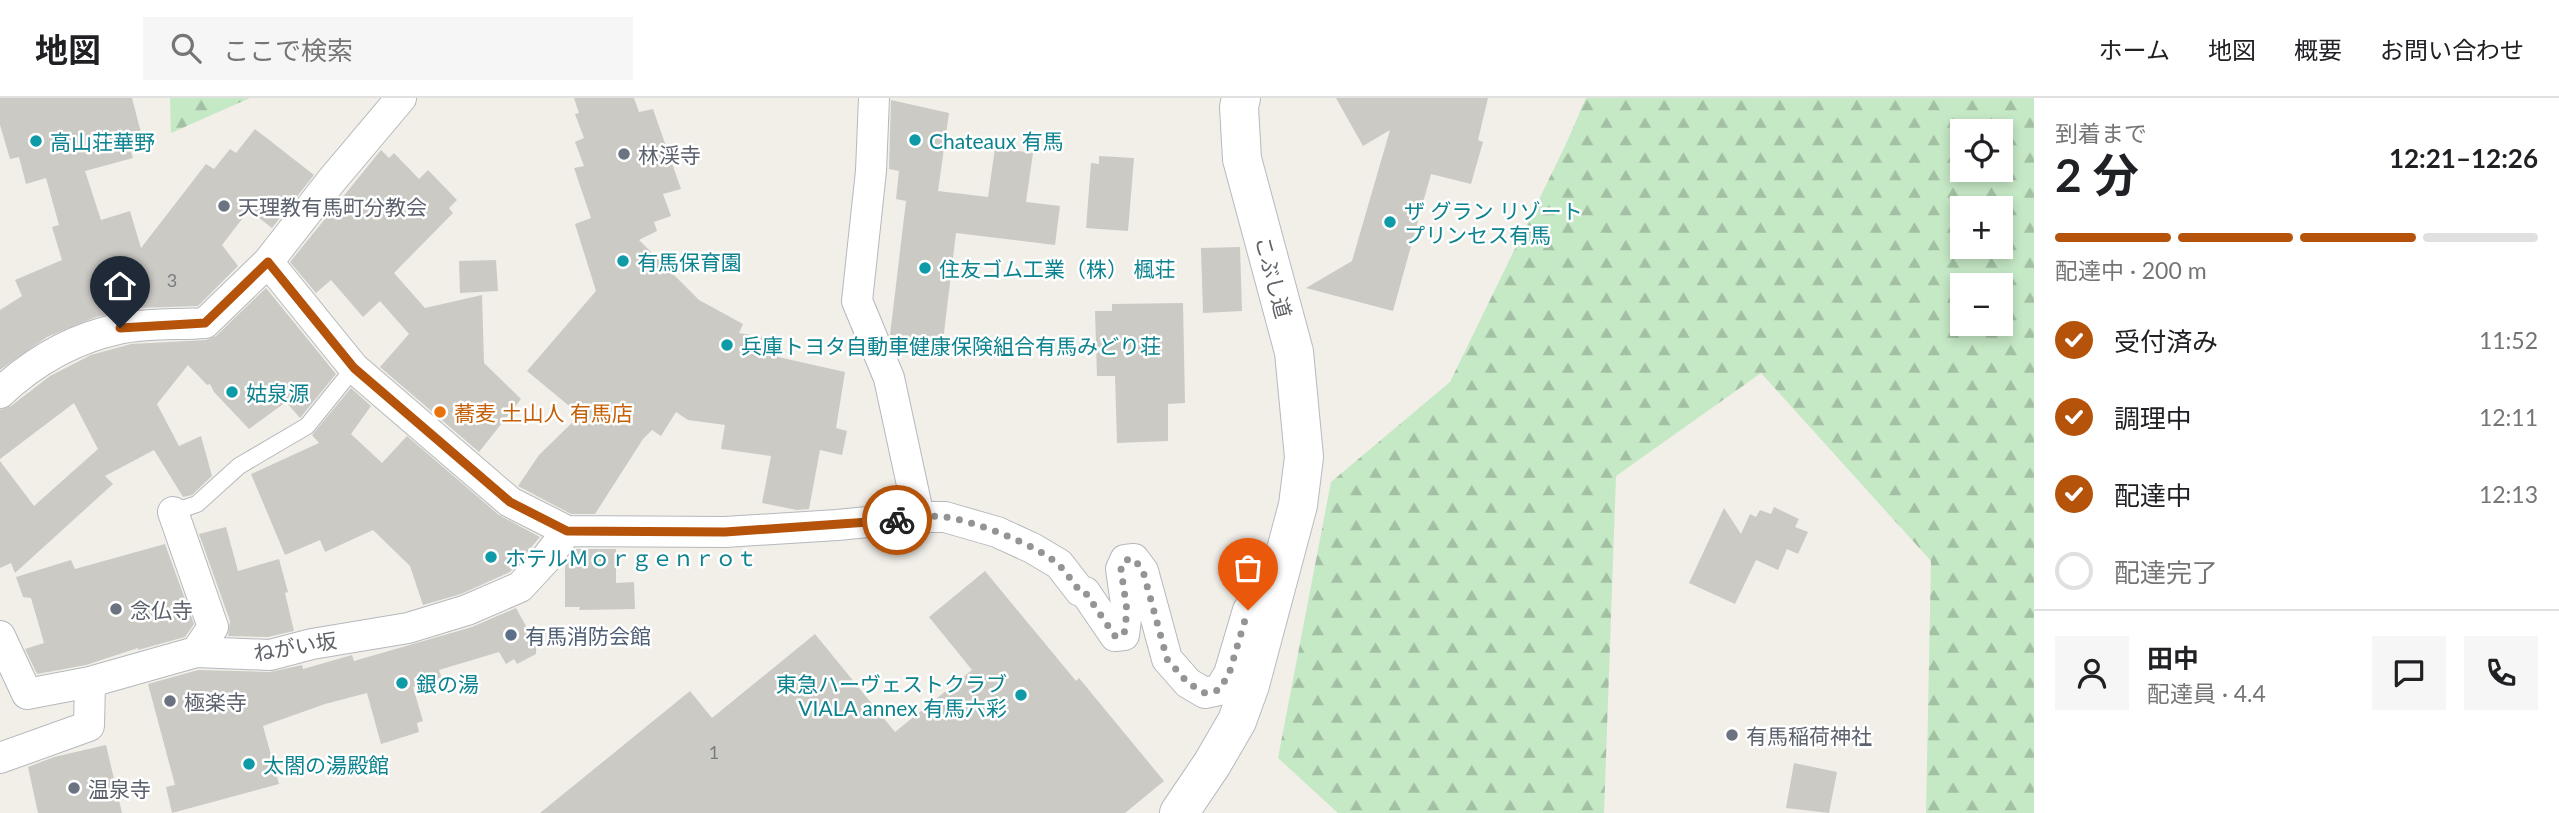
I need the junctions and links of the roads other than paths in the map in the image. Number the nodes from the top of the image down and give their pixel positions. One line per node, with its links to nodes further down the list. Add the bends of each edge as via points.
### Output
1 (401, 98): 4 (street)
2 (874, 98): 8 (street, via 858,301 888,378)
3 (1241, 98): 10 (street, こぶし道, via 1242,159 1294,352 1304,457 1298,505)
4 (268, 262): 5 (street); 6 (street, via 205,323 120,328 76,340 35,363)
5 (354, 368): 7 (lane, via 307,426 239,466 197,504); 9 (street, via 510,502)
6 (0, 393)
7 (173, 512): 12 (street, via 213,627)
8 (919, 517): 9 (street, via 725,532); 10 (street, via 945,517 986,528 1059,564 1115,636 1124,635 1127,611 1121,569 1125,560 1134,559 1143,571 1167,659 1188,683 1205,693 1219,690 1229,674 1248,610)
9 (567, 531): 12 (street, ねがい坂, via 520,587 467,610 408,628 270,655)
10 (1271, 604): 15 (street, こぶし道, via 1237,721)
11 (0, 636): 13 (street, ねがい坂, via 27,694)
12 (196, 652): 13 (street, ねがい坂)
13 (90, 682): 14 (street, via 89,726)
14 (0, 758)
15 (1179, 813)

